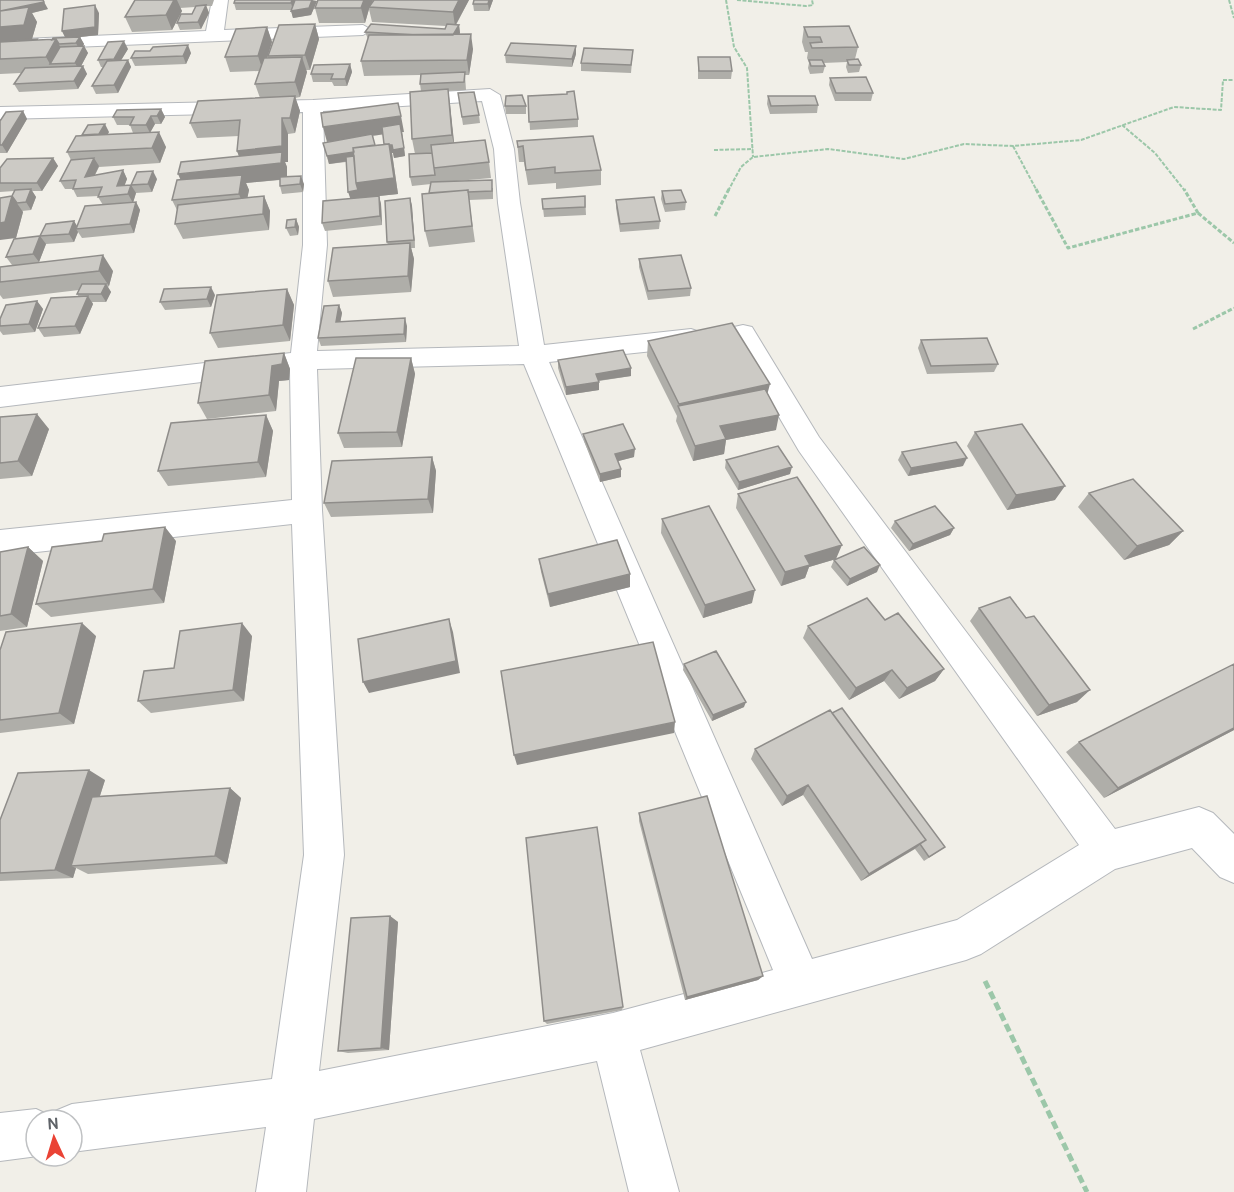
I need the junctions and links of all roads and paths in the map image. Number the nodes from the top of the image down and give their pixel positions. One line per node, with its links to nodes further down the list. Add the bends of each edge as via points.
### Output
1 (220, 0): 8 (street)
2 (726, 0): 15 (path, via 734,47 747,68)
3 (737, 0): 4 (path, via 806,6 813,5)
4 (812, 0)
5 (1229, 0): 6 (path)
6 (1234, 18)
7 (363, 30): 8 (street)
8 (214, 35): 9 (street)
9 (0, 45)
10 (1234, 80): 13 (path, via 1223,80 1221,110 1174,107)
11 (313, 106): 12 (street); 23 (street, via 490,95 504,149); 24 (street, via 315,245)
12 (0, 113)
13 (1121, 124): 14 (path, via 1081,140); 18 (path, via 1146,142 1185,188)
14 (1013, 146): 17 (path, via 964,144 904,159 828,149); 18 (path, via 1068,248)
15 (753, 149): 16 (path); 17 (path)
16 (714, 150)
17 (753, 157): 19 (path, via 741,167)
18 (1198, 213): 20 (path)
19 (715, 216)
20 (1234, 243)
21 (1234, 308): 22 (path)
22 (1192, 329)
23 (533, 355): 24 (street); 28 (street, via 746,332 809,444); 31 (street)
24 (303, 360): 25 (street); 26 (street)
25 (0, 397)
26 (307, 510): 27 (street); 33 (street, via 324,855)
27 (0, 543)
28 (1107, 851): 29 (street, via 1198,827); 30 (street)
29 (1234, 863)
30 (966, 939): 31 (street); 39 (path)
31 (801, 984): 32 (street)
32 (613, 1035): 33 (street); 38 (street)
33 (291, 1100): 34 (street); 37 (street)
34 (84, 1126)
35 (24, 1134): 36 (street)
36 (0, 1137)
37 (281, 1192)
38 (654, 1192)
39 (1087, 1192)

